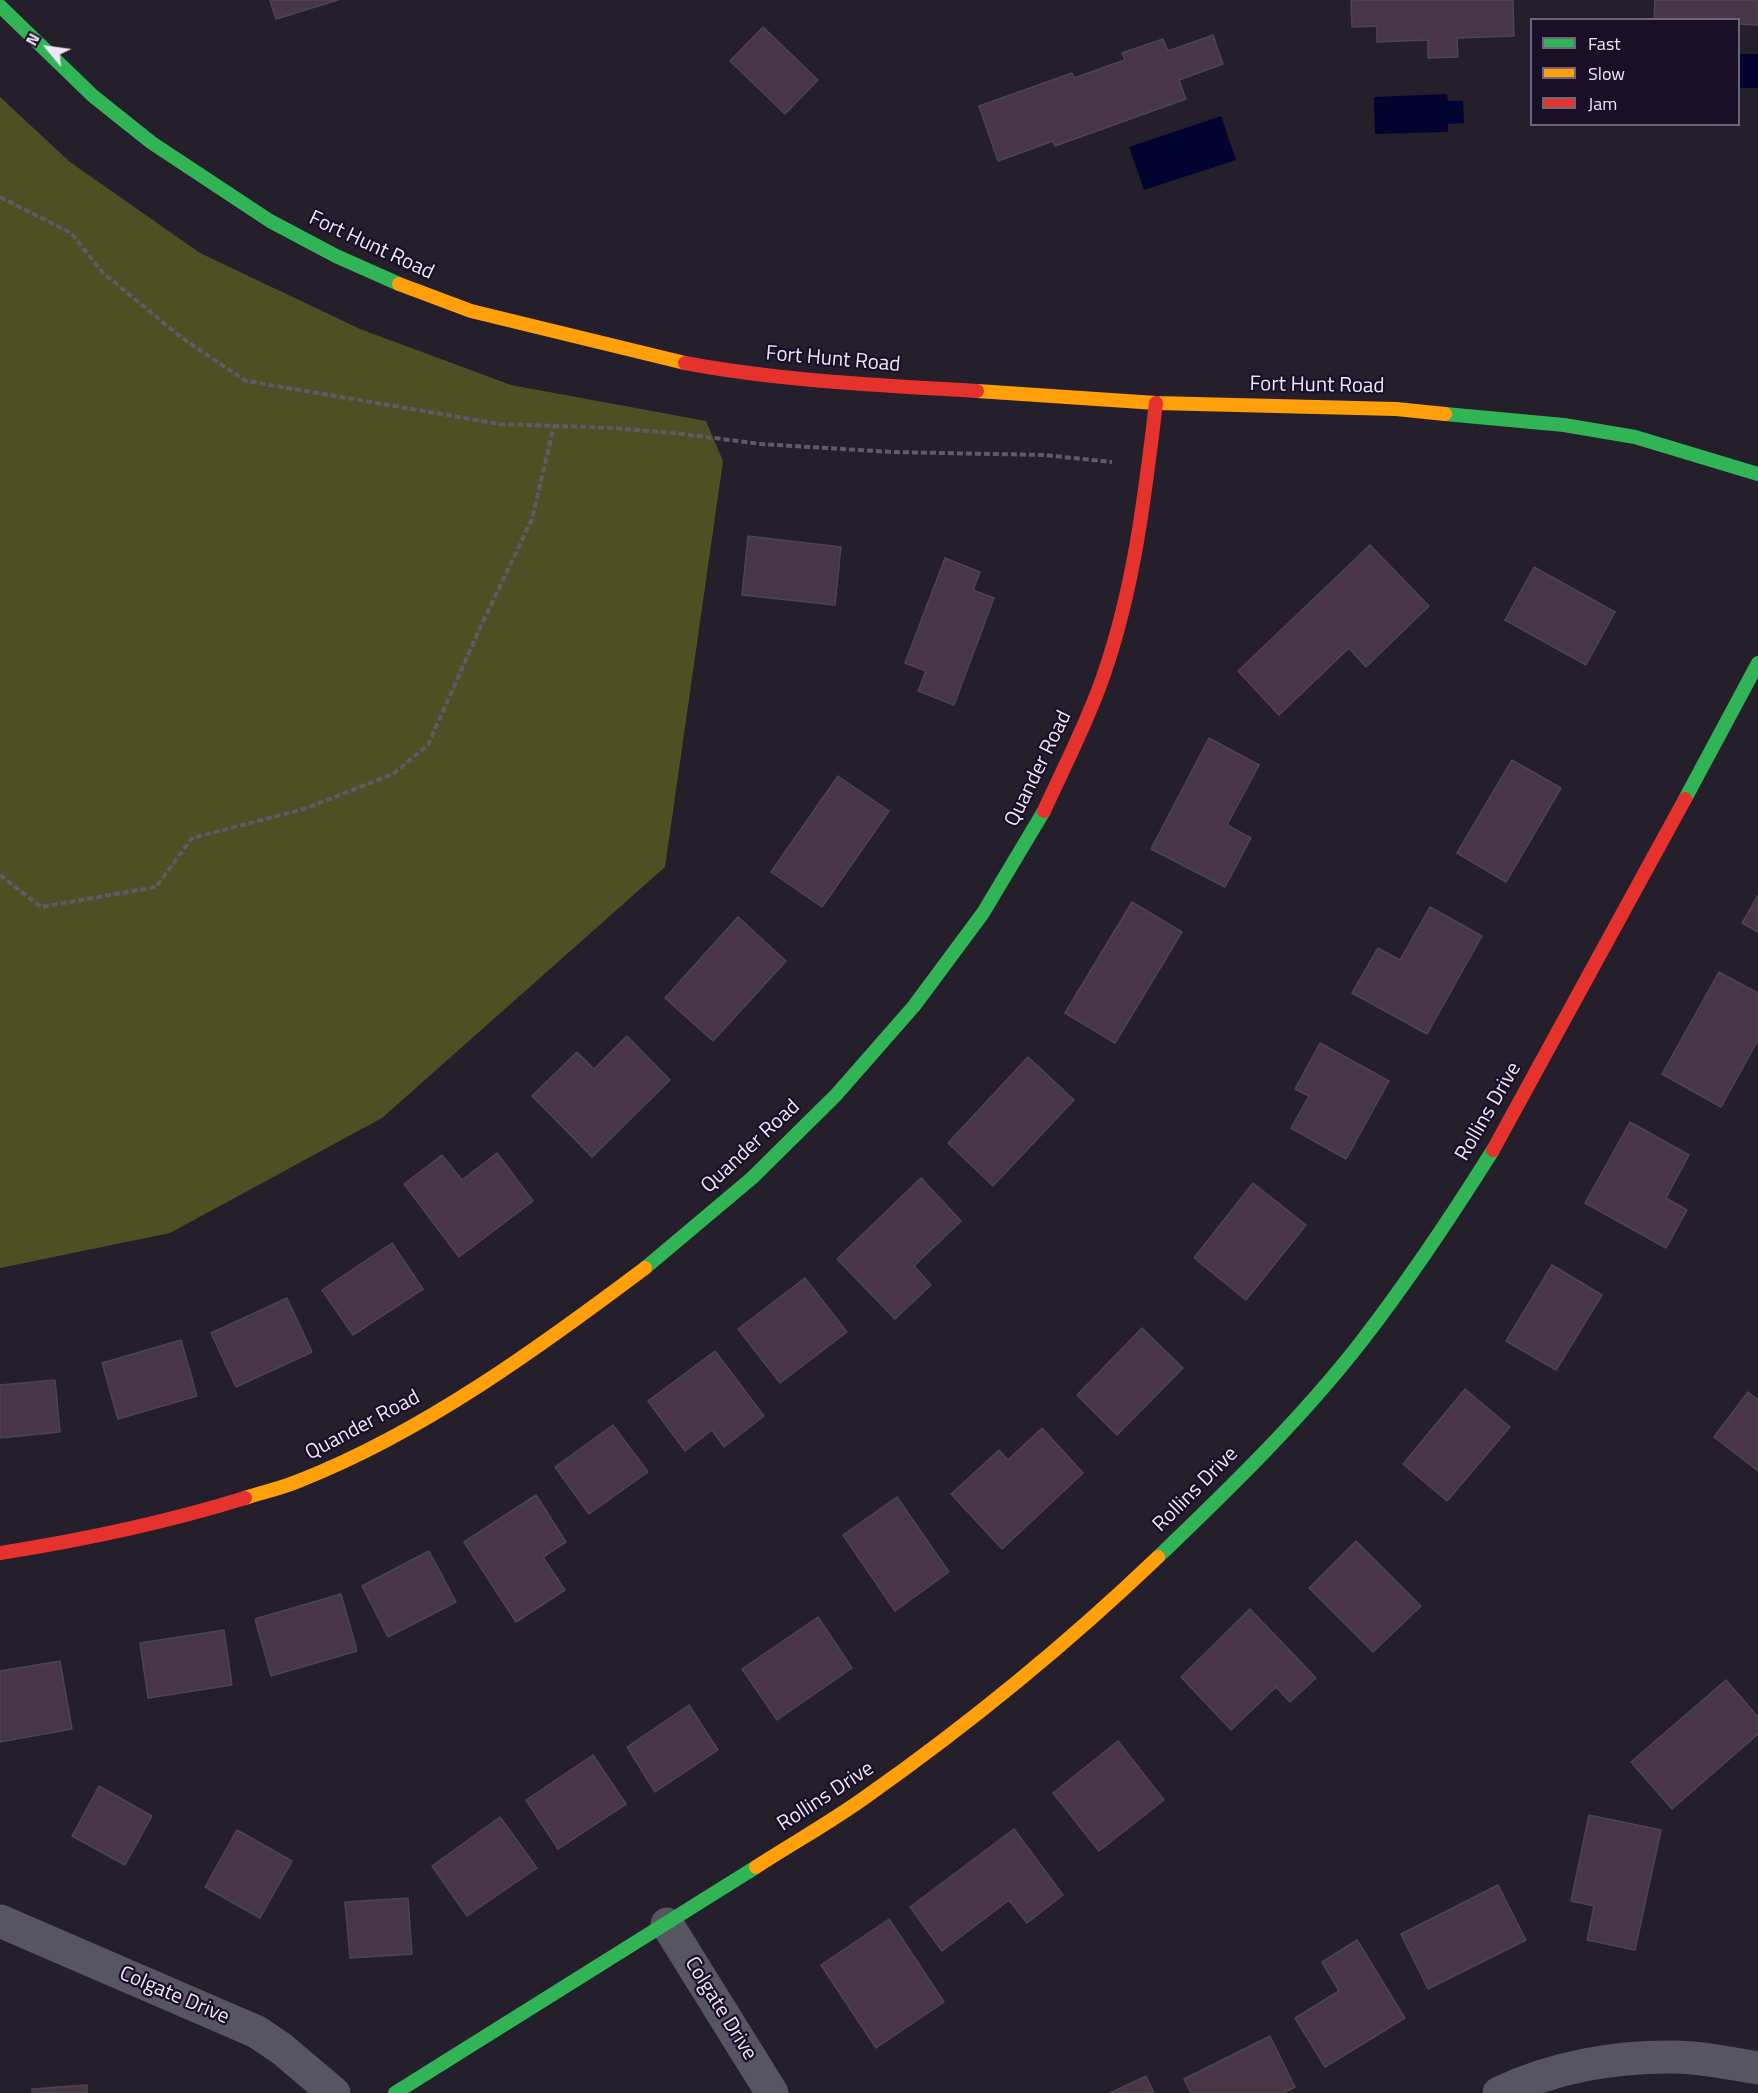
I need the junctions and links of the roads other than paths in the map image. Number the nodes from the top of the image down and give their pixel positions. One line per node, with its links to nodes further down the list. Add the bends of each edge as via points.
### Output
1 (0, 6): 2 (street, Fort Hunt Road, via 93,96 152,143 270,221 336,256 471,311 661,359 731,372 813,381)
2 (1156, 403): 3 (street, Fort Hunt Road, via 1396,409 1564,425 1635,437); 5 (street, Quander Road, via 1142,518 1120,619 1091,711 1049,805 992,901 917,1003 834,1098 737,1192 629,1282 532,1352 407,1429 304,1479 200,1513 90,1539)
3 (1758, 474)
4 (1758, 663): 7 (street, Rollins Drive, via 1502,1136 1436,1242 1360,1343 1304,1408 1226,1492 1135,1579 964,1725 865,1798)
5 (0, 1553)
6 (0, 1921): 9 (street, Colgate Drive, via 257,2032)
7 (667, 1924): 10 (street, Rollins Drive); 11 (street, Colgate Drive)
8 (1758, 2068): 12 (street, via 1677,2057 1611,2060 1545,2075)
9 (334, 2093)
10 (395, 2093)
11 (772, 2093)
12 (1499, 2093)

